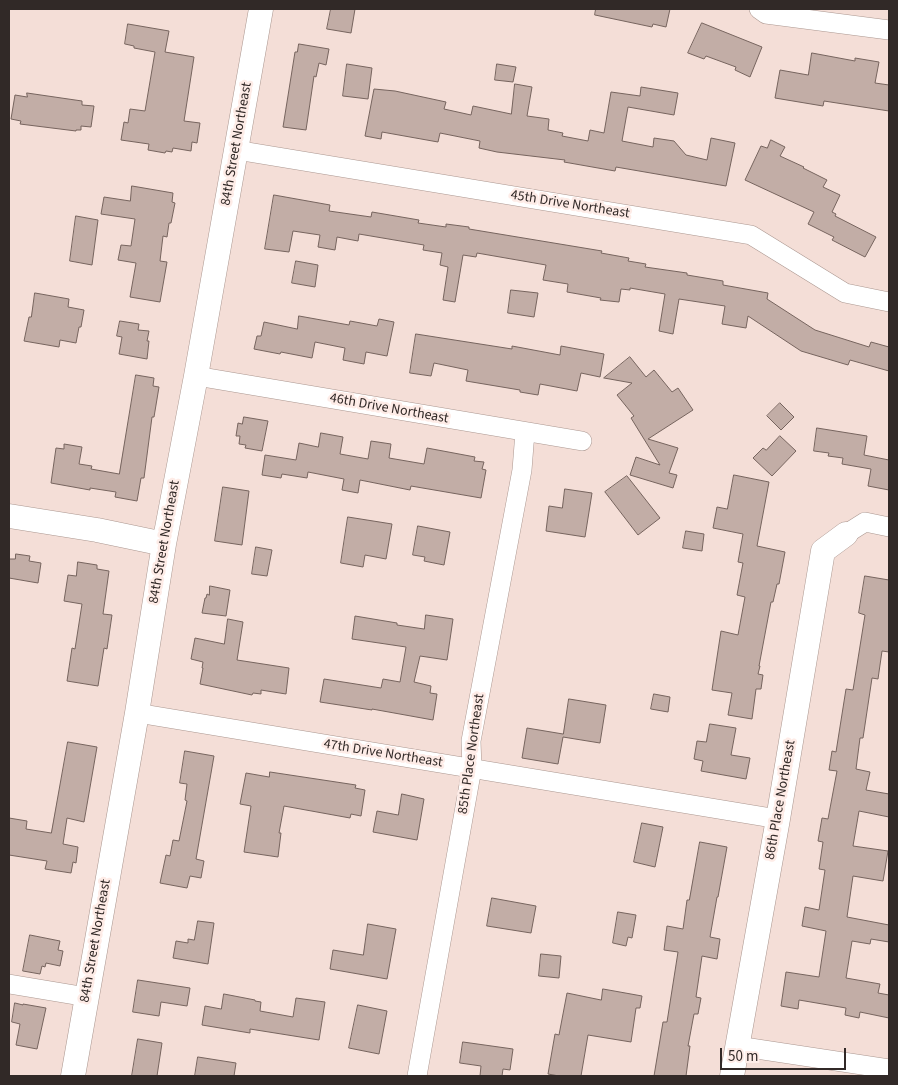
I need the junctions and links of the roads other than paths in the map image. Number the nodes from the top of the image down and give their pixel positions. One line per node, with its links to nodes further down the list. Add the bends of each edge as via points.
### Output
1 (261, 9): 4 (street, 84th Street Northeast)
2 (759, 9): 3 (street, via 766,14)
3 (889, 30)
4 (236, 150): 5 (street, 45th Drive Northeast, via 751,236 845,293); 6 (street, 84th Street Northeast)
5 (889, 302)
6 (196, 376): 7 (street, 46th Drive Northeast); 12 (street, 84th Street Northeast)
7 (524, 432): 8 (street, 46th Drive Northeast); 14 (street, 85th Place Northeast, via 522,470 471,741)
8 (582, 441)
9 (9, 516): 12 (street)
10 (889, 527): 11 (street, via 865,522)
11 (846, 534): 15 (street, 86th Place Northeast, via 823,550)
12 (164, 544): 13 (street, 84th Street Northeast)
13 (137, 713): 14 (street, 47th Drive Northeast); 17 (street, 84th Street Northeast)
14 (472, 768): 15 (street, 47th Drive Northeast); 21 (street, 85th Place Northeast)
15 (778, 819): 18 (street, 86th Place Northeast)
16 (9, 984): 17 (street)
17 (87, 997): 20 (street, 84th Street Northeast)
18 (737, 1046): 19 (street); 22 (street, 86th Place Northeast)
19 (889, 1069)
20 (73, 1076)
21 (417, 1076)
22 (732, 1076)

